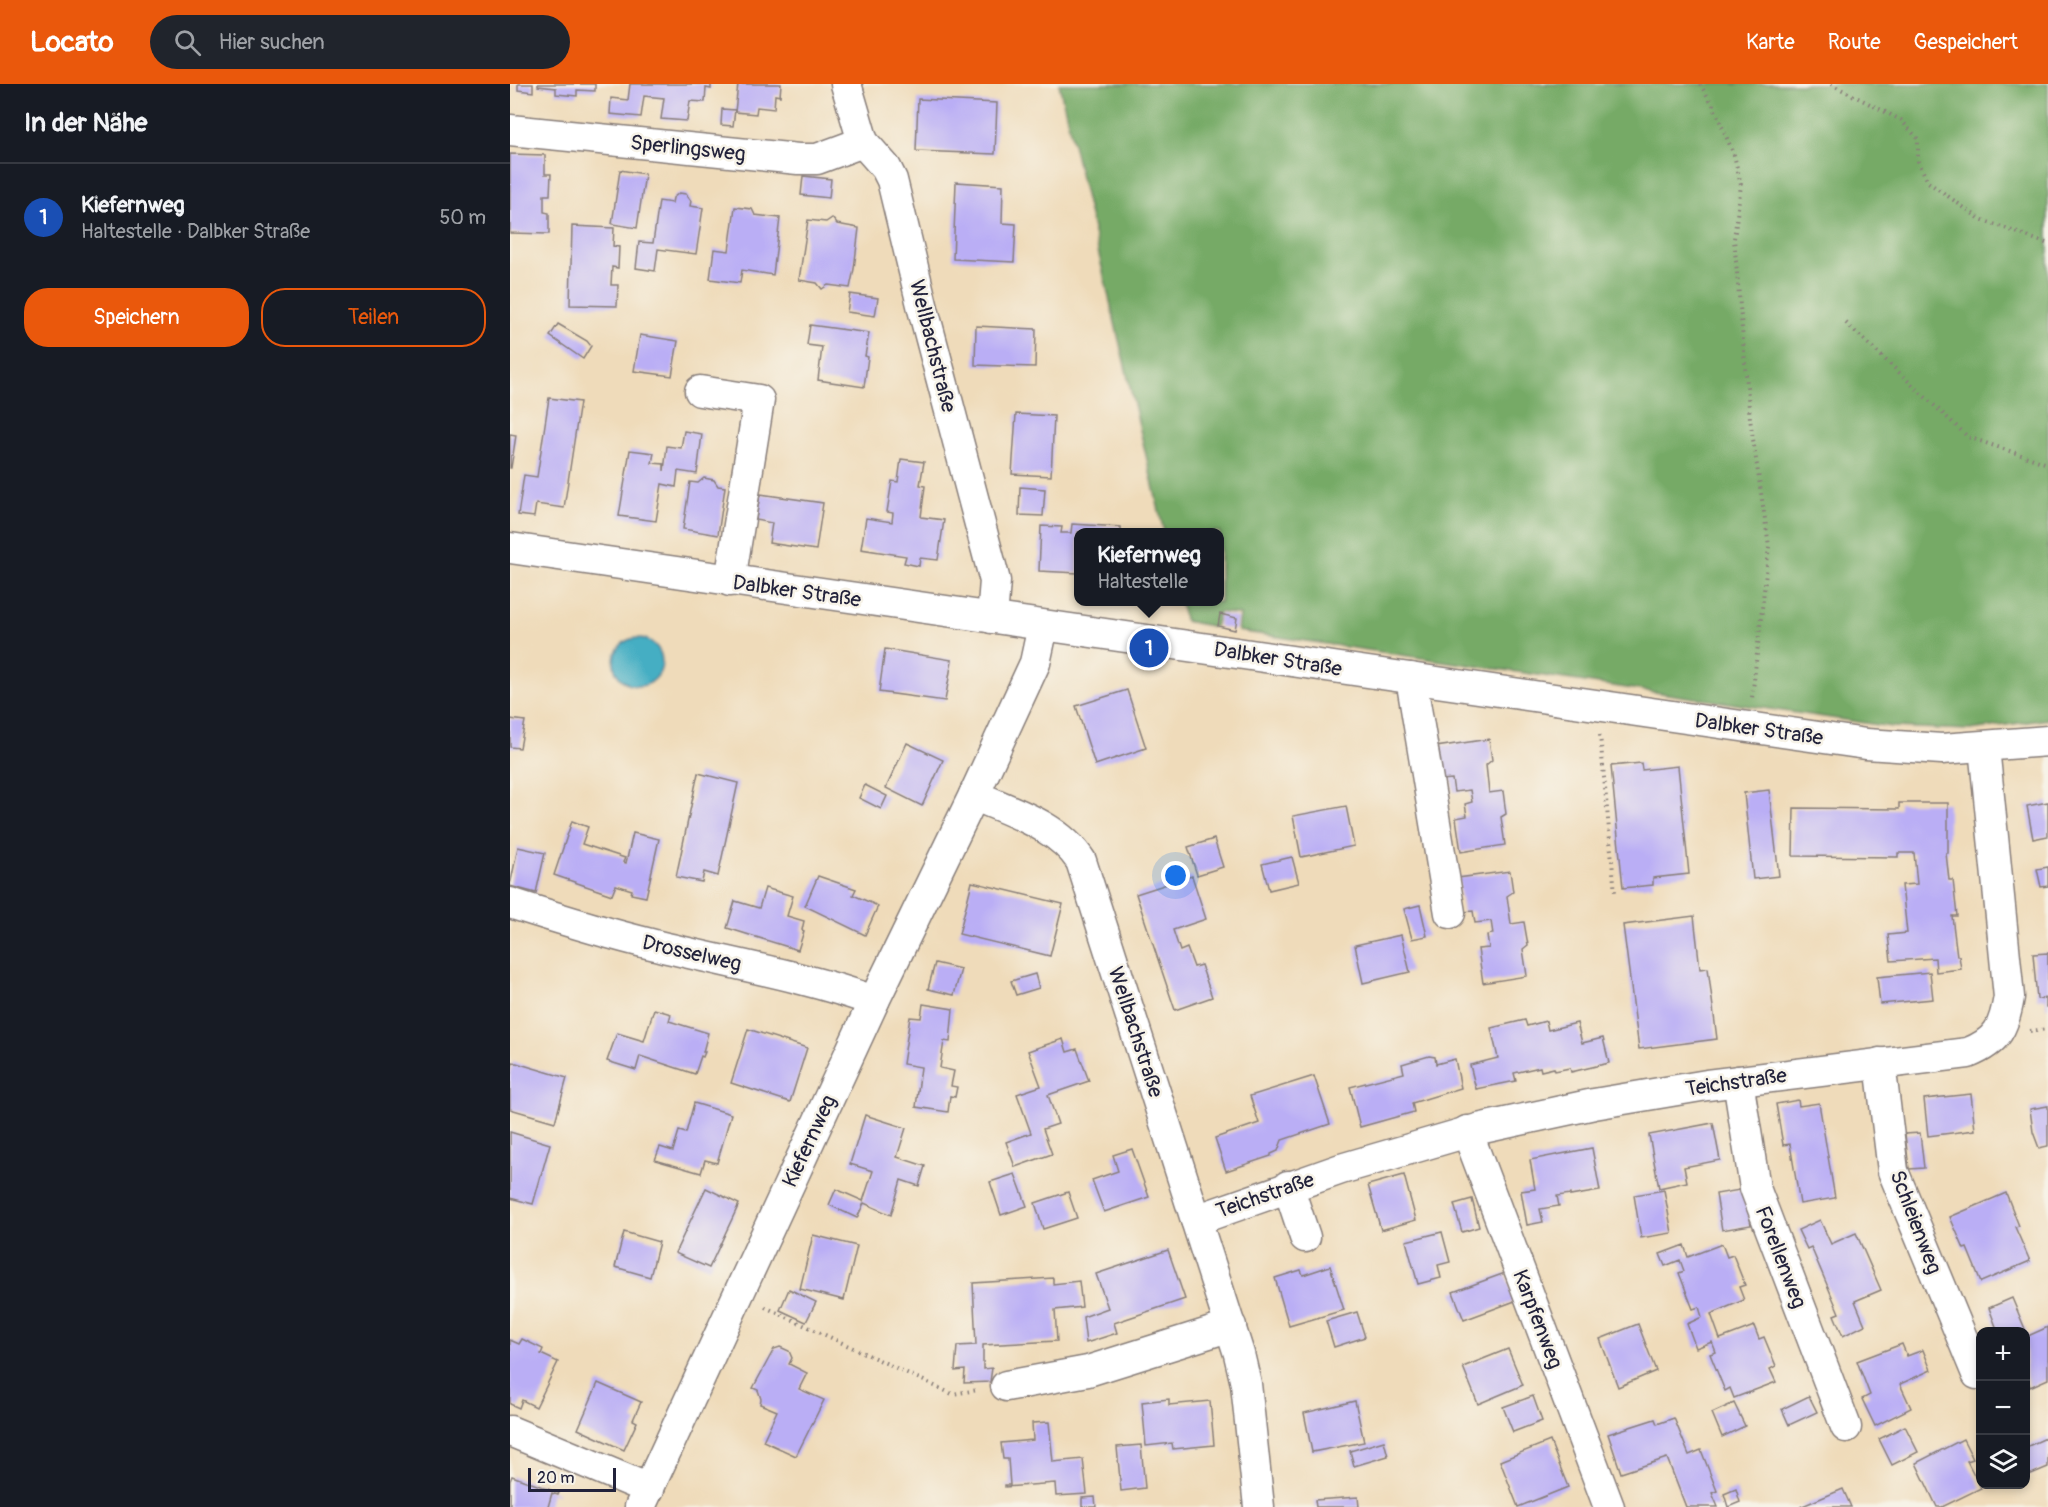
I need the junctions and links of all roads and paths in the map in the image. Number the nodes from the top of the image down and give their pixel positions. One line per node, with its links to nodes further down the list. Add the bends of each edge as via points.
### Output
1 (846, 84): 5 (street, Wellbachstraße)
2 (1700, 84): 16 (path, via 1734,155 1741,185 1734,239 1750,419 1769,546)
3 (1831, 84): 6 (path, via 1901,120 1918,139 1918,161 1928,182 1980,219)
4 (510, 130): 5 (street, Sperlingsweg, via 798,159 817,159)
5 (863, 142): 12 (street, Wellbachstraße, via 892,180 995,581)
6 (2048, 244)
7 (1846, 323): 9 (path, via 1968,437)
8 (700, 391): 11 (street, via 759,400)
9 (2048, 464)
10 (510, 548): 11 (street, Dalbker Straße)
11 (730, 581): 12 (street, Dalbker Straße)
12 (992, 618): 13 (street, Dalbker Straße)
13 (1043, 626): 14 (street, Dalbker Straße); 19 (street, via 1035,663)
14 (1411, 678): 15 (street, Dalbker Straße); 22 (street)
15 (1597, 706): 16 (street, Dalbker Straße); 20 (path)
16 (1748, 727): 18 (street, Dalbker Straße, via 1866,744 1942,749)
17 (2048, 741): 18 (street, Dalbker Straße)
18 (1984, 747): 24 (street, Teichstraße, via 2009,997 2005,1020 1997,1035 1968,1053)
19 (974, 795): 23 (street, Kiefernweg); 28 (street, Wellbachstraße, via 1058,835 1081,861)
20 (1615, 893)
21 (510, 903): 23 (street, Drosselweg, via 588,928 808,980)
22 (1450, 913)
23 (874, 1001): 30 (street, Kiefernweg)
24 (1880, 1063): 25 (street, Teichstraße); 32 (street, Schleienweg, via 1893,1171)
25 (1738, 1081): 26 (street, Teichstraße, via 1594,1104); 34 (street, Forellenweg, via 1755,1188)
26 (1467, 1131): 27 (street, Teichstraße); 38 (street, Karpfenweg)
27 (1288, 1186): 28 (street, Teichstraße); 29 (street)
28 (1196, 1220): 31 (street, Wellbachstraße)
29 (1305, 1237)
30 (738, 1295): 33 (path, via 952,1394); 36 (street, Kiefernweg)
31 (1231, 1326): 33 (street, via 1088,1371); 37 (street, Wellbachstraße, via 1246,1384)
32 (1976, 1372)
33 (1006, 1386)
34 (1846, 1427)
35 (510, 1431): 36 (street, Kiefernweg)
36 (644, 1498)
37 (1259, 1507)
38 (1609, 1507)

